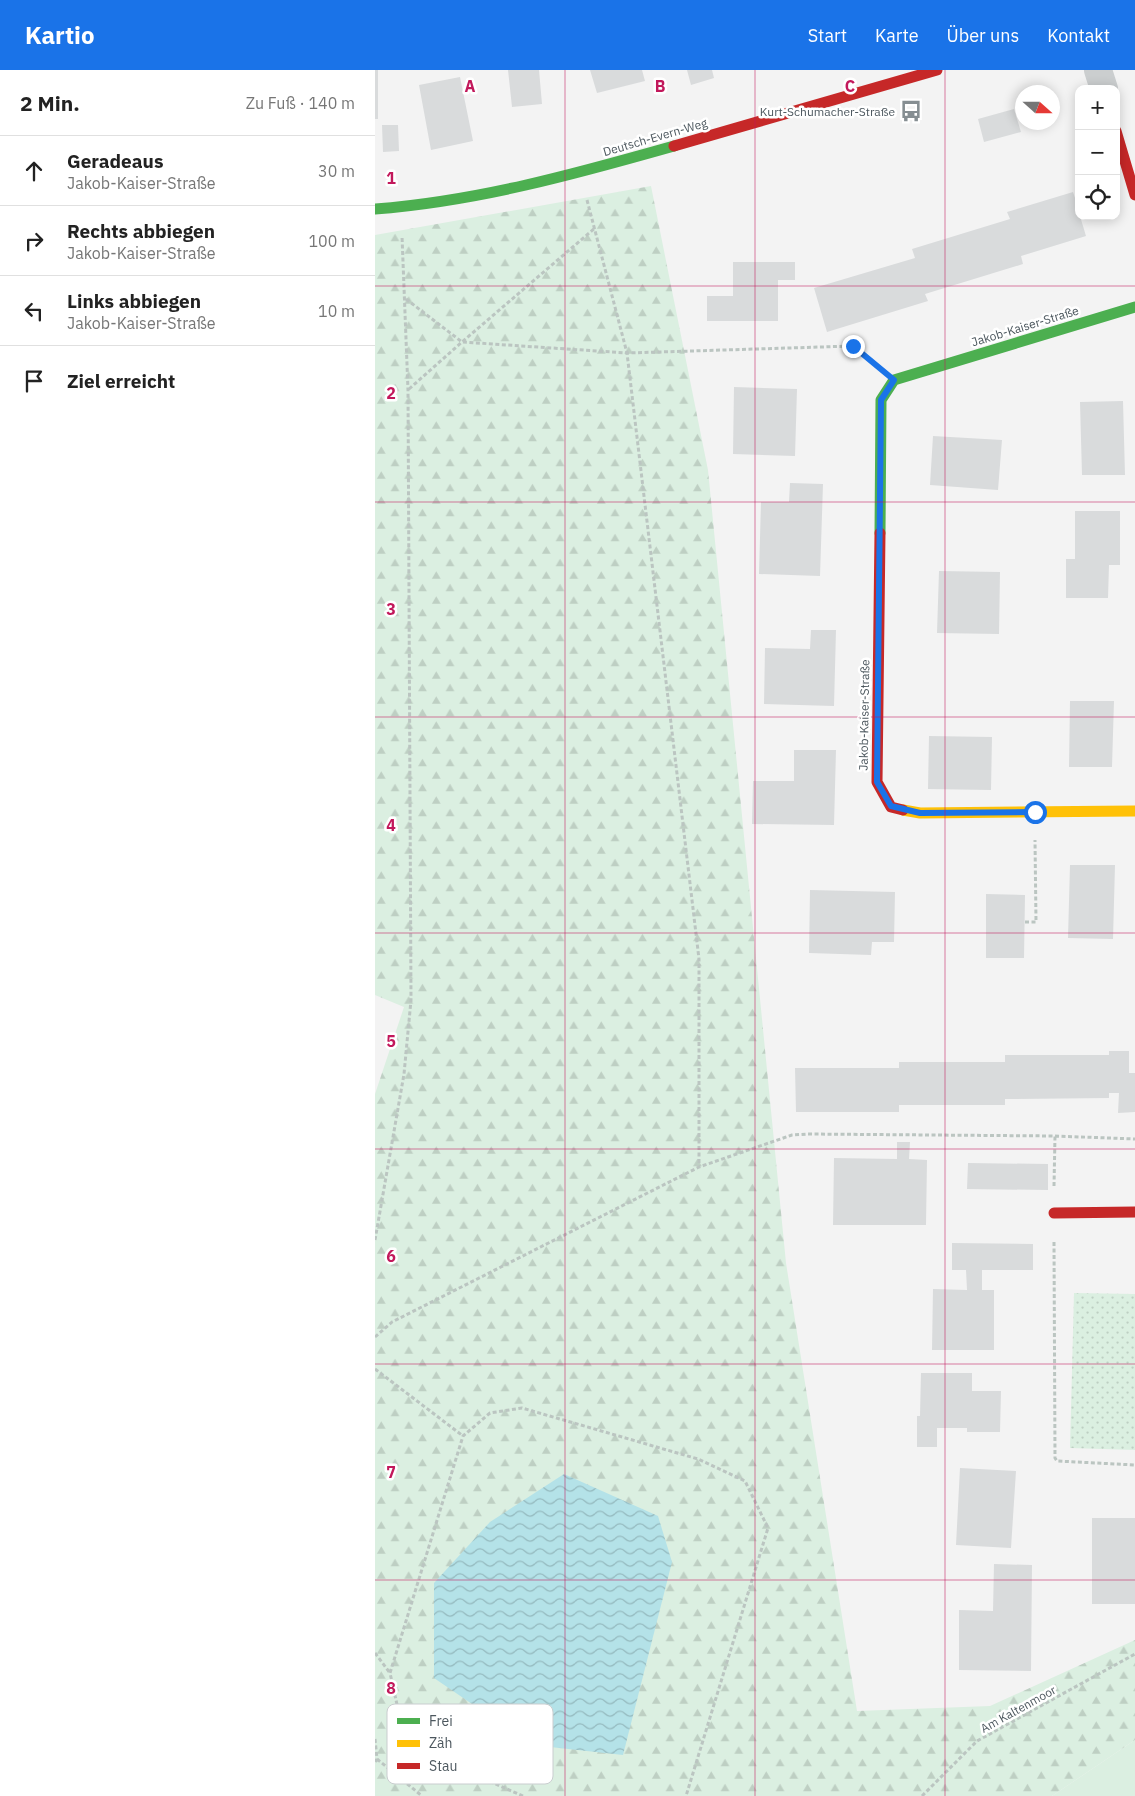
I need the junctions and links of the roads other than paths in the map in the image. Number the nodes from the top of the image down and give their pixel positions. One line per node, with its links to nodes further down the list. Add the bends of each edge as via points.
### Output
1 (937, 70): 6 (street, Deutsch-Evern-Weg, via 578,173 492,194)
2 (1098, 70): 3 (street)
3 (1103, 85)
4 (1120, 144): 5 (street)
5 (1135, 195)
6 (375, 209)
7 (1135, 307): 8 (street, Jakob-Kaiser-Straße, via 894,380 881,400 877,782 891,806 920,813)
8 (1135, 812)
9 (1054, 1212): 10 (street)
10 (1135, 1212)

